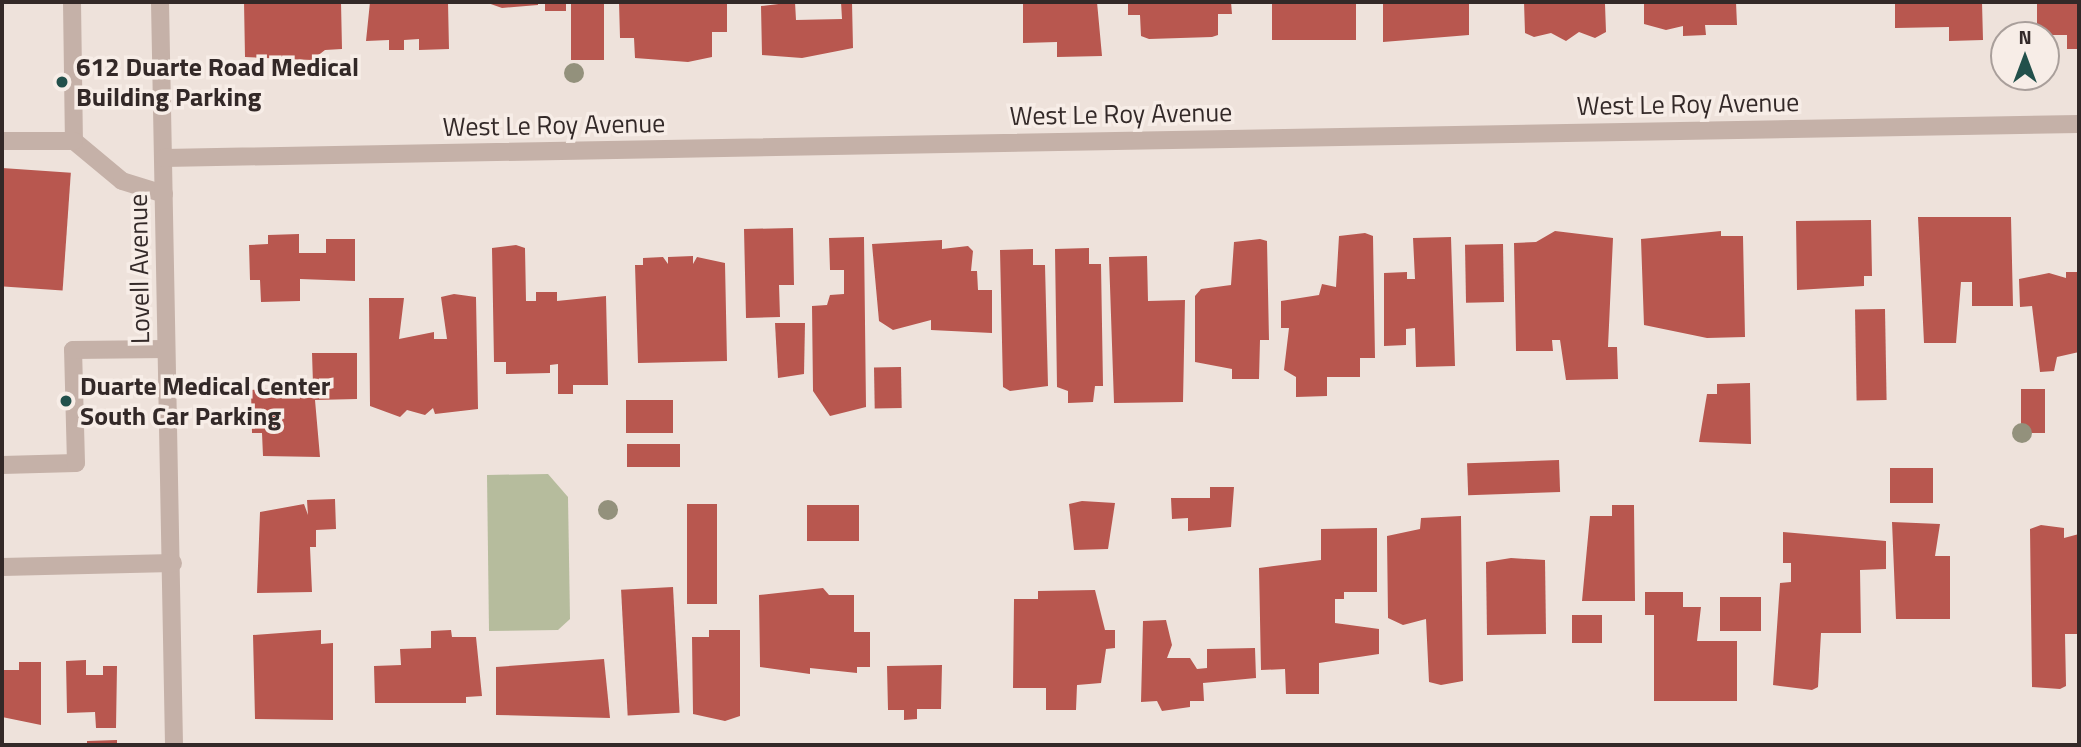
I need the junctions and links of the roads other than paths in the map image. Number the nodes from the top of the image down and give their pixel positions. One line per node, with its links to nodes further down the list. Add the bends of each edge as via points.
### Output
1 (72, 2): 5 (street)
2 (160, 2): 6 (street, Lovell Avenue)
3 (2079, 124): 6 (street, West Le Roy Avenue)
4 (2, 141): 5 (street)
5 (74, 141): 7 (street, via 122,181)
6 (164, 158): 7 (street, Lovell Avenue)
7 (164, 194): 8 (street, Lovell Avenue)
8 (166, 349): 9 (street, via 73,350 76,463); 10 (street, Lovell Avenue)
9 (2, 465)
10 (173, 563): 11 (street); 12 (street, Lovell Avenue)
11 (2, 567)
12 (174, 745)

